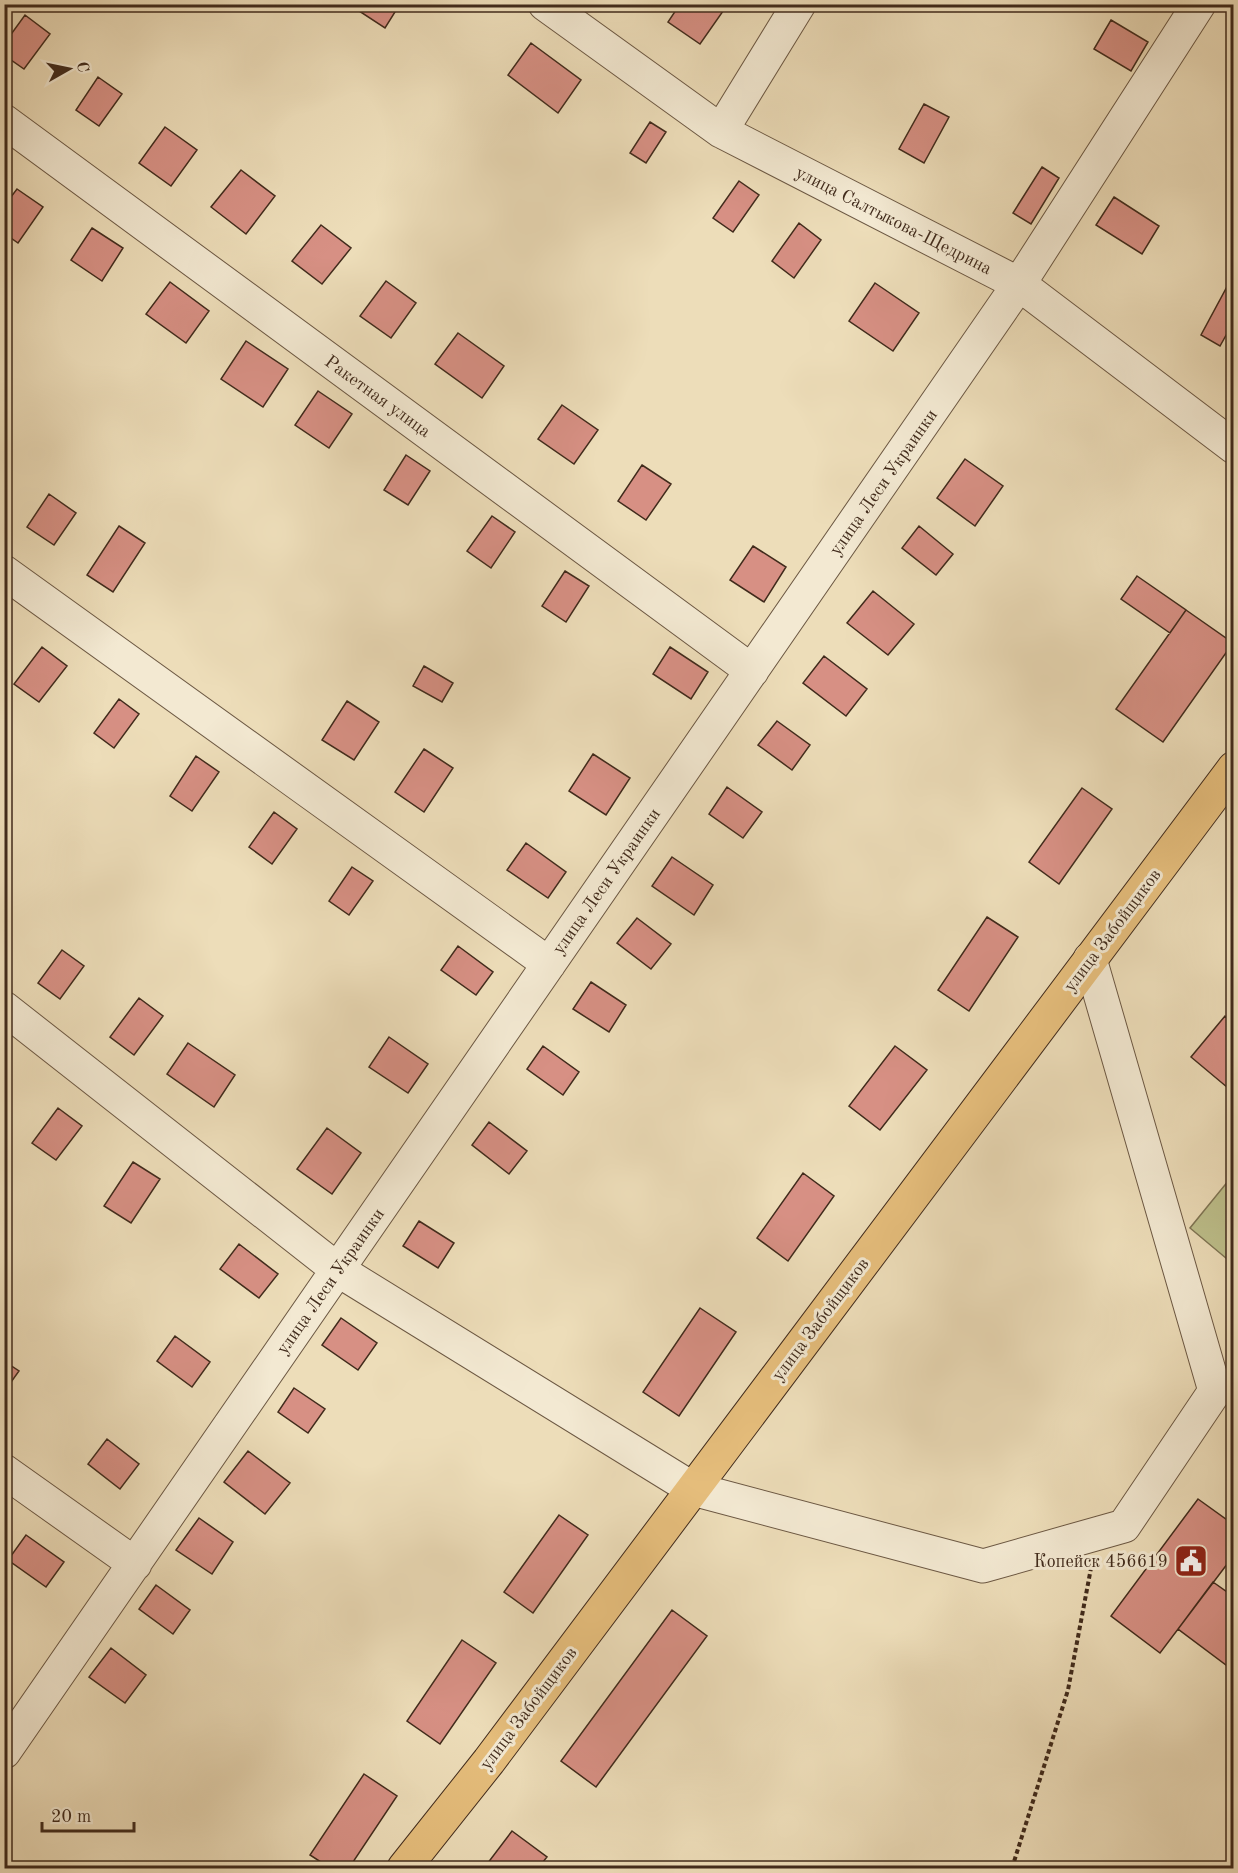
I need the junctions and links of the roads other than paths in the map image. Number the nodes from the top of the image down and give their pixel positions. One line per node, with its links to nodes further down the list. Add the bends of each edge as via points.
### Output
1 (545, 4): 5 (street, улица Салтыкова-Щедрина)
2 (799, 4): 5 (street)
3 (1199, 4): 6 (street, улица Леси Украинки)
4 (4, 121): 9 (street, Ракетная улица)
5 (721, 131): 6 (street, улица Салтыкова-Щедрина)
6 (1020, 284): 7 (street, улица Салтыкова-Щедрина); 9 (street, улица Леси Украинки)
7 (1233, 447)
8 (4, 572): 12 (street)
9 (752, 671): 12 (street, улица Леси Украинки)
10 (1233, 768): 11 (main road, улица Забойщиков)
11 (1090, 959): 16 (main road, улица Забойщиков); 16 (street, via 1215,1391 1124,1526 983,1566)
12 (549, 964): 14 (street, улица Леси Украинки)
13 (4, 1008): 14 (street)
14 (338, 1270): 16 (street); 17 (street, улица Леси Украинки)
15 (4, 1471): 17 (street)
16 (693, 1489): 19 (main road, улица Забойщиков)
17 (135, 1564): 18 (street, улица Леси Украинки)
18 (4, 1752)
19 (404, 1869)

